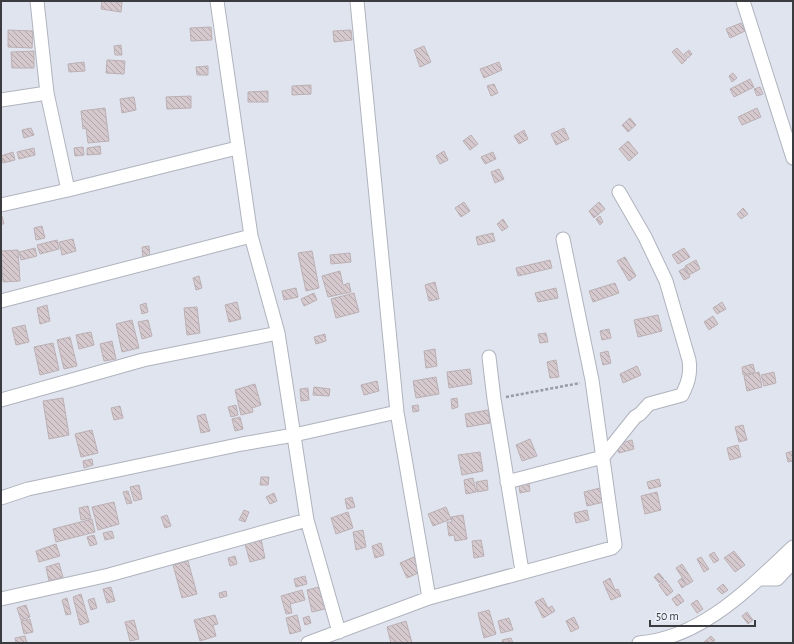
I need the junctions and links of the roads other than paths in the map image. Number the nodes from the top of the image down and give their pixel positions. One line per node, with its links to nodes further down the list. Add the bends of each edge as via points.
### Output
1 (37, 1): 5 (street)
2 (217, 1): 7 (street)
3 (357, 1): 18 (street)
4 (743, 1): 8 (street)
5 (47, 93): 6 (street); 9 (street)
6 (1, 100)
7 (237, 148): 9 (street); 12 (street)
8 (793, 158)
9 (68, 190): 11 (street)
10 (619, 192): 20 (street, via 666,281 691,371 682,395 649,404 635,417)
11 (1, 205)
12 (251, 236): 14 (street); 15 (street)
13 (563, 239): 20 (street, via 592,380)
14 (1, 301)
15 (278, 333): 17 (street, via 143,360); 19 (street)
16 (489, 357): 21 (street)
17 (1, 400)
18 (397, 412): 19 (street); 28 (street)
19 (294, 435): 22 (street, via 28,489); 23 (street)
20 (603, 457): 21 (street); 26 (street, via 614,546)
21 (507, 482): 26 (street)
22 (1, 498)
23 (307, 520): 29 (street, via 109,575); 30 (street)
24 (793, 547): 27 (street)
25 (793, 562): 27 (street, via 777,579)
26 (522, 572): 28 (street)
27 (759, 579): 32 (street, via 707,620 670,637)
28 (429, 598): 30 (street)
29 (1, 599)
30 (339, 632): 31 (street)
31 (308, 643)
32 (639, 643)

